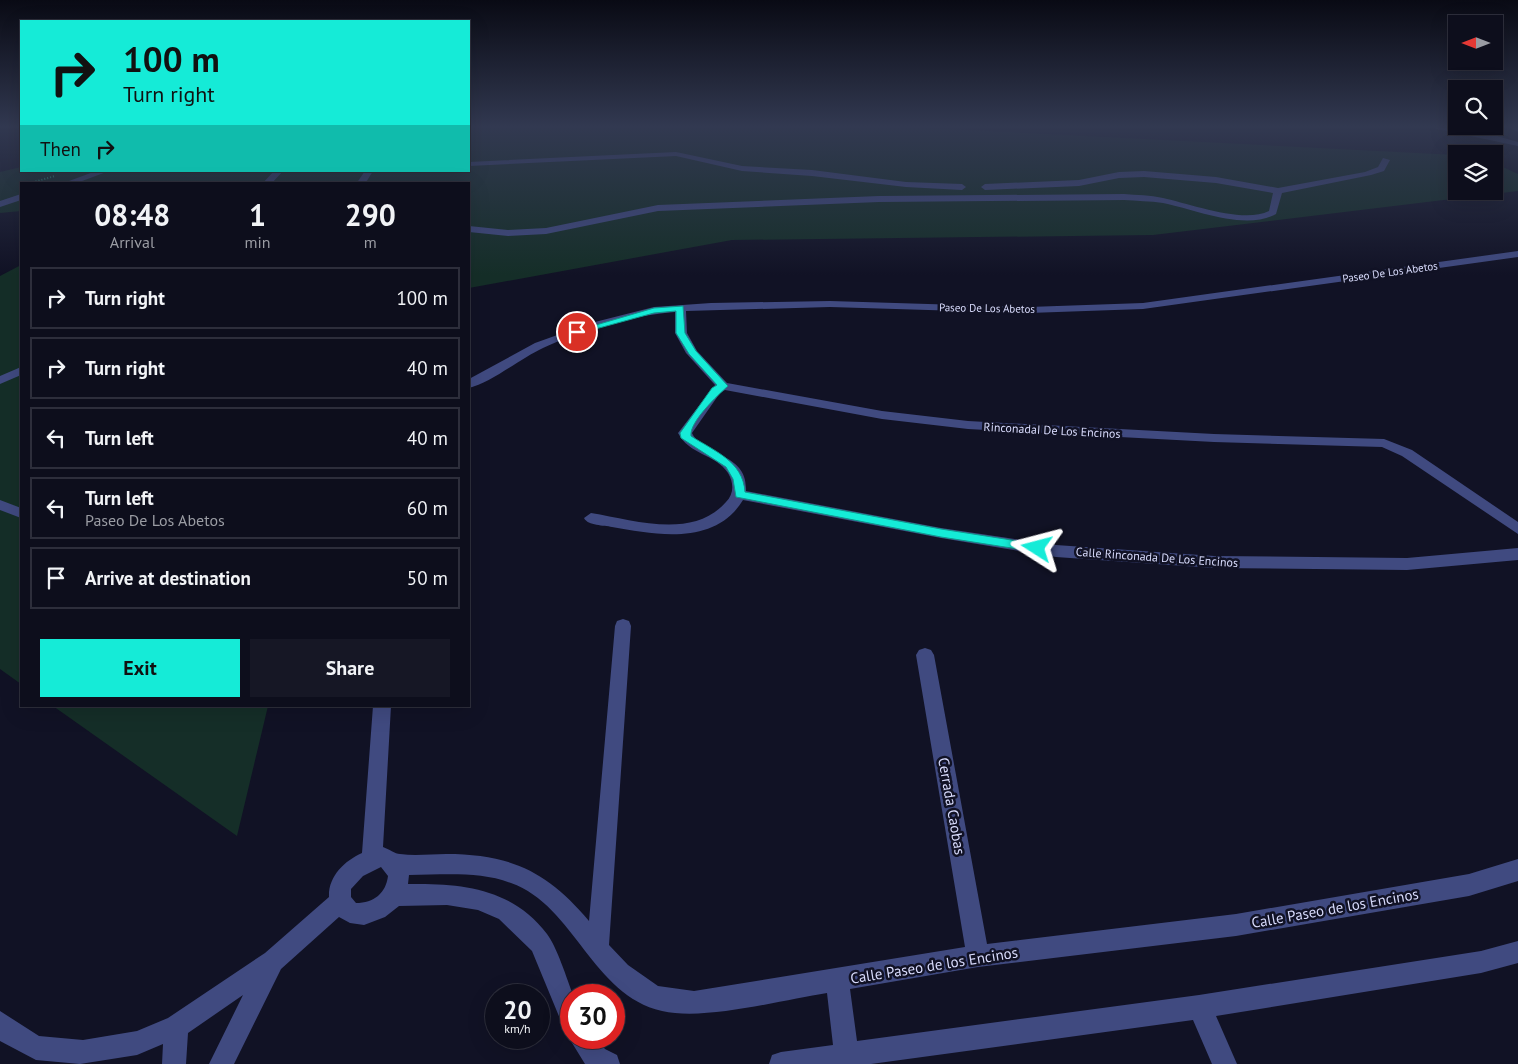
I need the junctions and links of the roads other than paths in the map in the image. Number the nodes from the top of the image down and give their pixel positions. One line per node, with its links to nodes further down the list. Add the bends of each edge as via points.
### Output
1 (91, 176): 6 (street)
2 (825, 176): 3 (street, via 929,188 1079,183)
3 (1116, 176)
4 (1164, 176): 7 (street, via 1216,180)
5 (1364, 176): 7 (street)
6 (71, 182)
7 (1278, 191): 10 (street, via 1273,212 1262,218 1244,219 1160,200 1124,197 928,198 658,208 546,231 508,233)
8 (20, 197): 9 (street)
9 (0, 204)
10 (470, 229)
11 (1518, 254): 12 (street, Paseo De Los Abetos, via 1144,306 1029,310 830,304)
12 (680, 308): 15 (street, Paseo De Los Abetos, via 654,310 595,325 540,345); 16 (street, via 681,333 692,352)
13 (20, 371): 14 (street)
14 (0, 380)
15 (470, 383)
16 (723, 386): 17 (street, via 716,390 685,433 694,444 729,465 739,479); 21 (street, RinconadaI De Los Encinos, via 882,415 968,425 1204,438 1384,443 1407,452)
17 (740, 495): 20 (street, via 720,519 698,528 670,529); 22 (street, Calle Rinconada De Los Encinos, via 1056,551 1214,562 1407,564)
18 (0, 505): 19 (street)
19 (20, 513)
20 (591, 518)
21 (1518, 529)
22 (1518, 554)
23 (623, 626): 31 (street)
24 (925, 655): 33 (street, Cerrada Caobas)
25 (382, 707): 26 (street)
26 (372, 859): 27 (street, Calle Paseo de los Encinos, via 381,857); 30 (street, via 351,870 341,891)
27 (395, 865): 29 (street, via 399,879); 31 (street, Calle Paseo de los Encinos, via 479,865 506,870 547,892)
28 (1518, 870): 33 (street, Calle Paseo de los Encinos, via 1469,885 1236,925)
29 (393, 895): 30 (street, via 375,911 364,914 346,909); 36 (street, via 447,894 478,899 507,911 540,943)
30 (341, 900): 34 (street)
31 (598, 948): 35 (street, Calle Paseo de los Encinos, via 631,983 654,996 694,1002)
32 (1518, 952): 37 (street, via 1481,962)
33 (978, 956): 35 (street, Calle Paseo de los Encinos)
34 (273, 961): 39 (street); 43 (street)
35 (837, 979): 41 (street)
36 (560, 991)
37 (1199, 1007): 41 (street); 46 (street)
38 (0, 1023): 39 (street, via 5,1030 36,1048 83,1052 137,1043)
39 (176, 1026): 42 (street)
40 (589, 1049): 44 (street, via 596,1058)
41 (846, 1055): 45 (street)
42 (174, 1064)
43 (221, 1064)
44 (608, 1064)
45 (781, 1064)
46 (1225, 1064)

